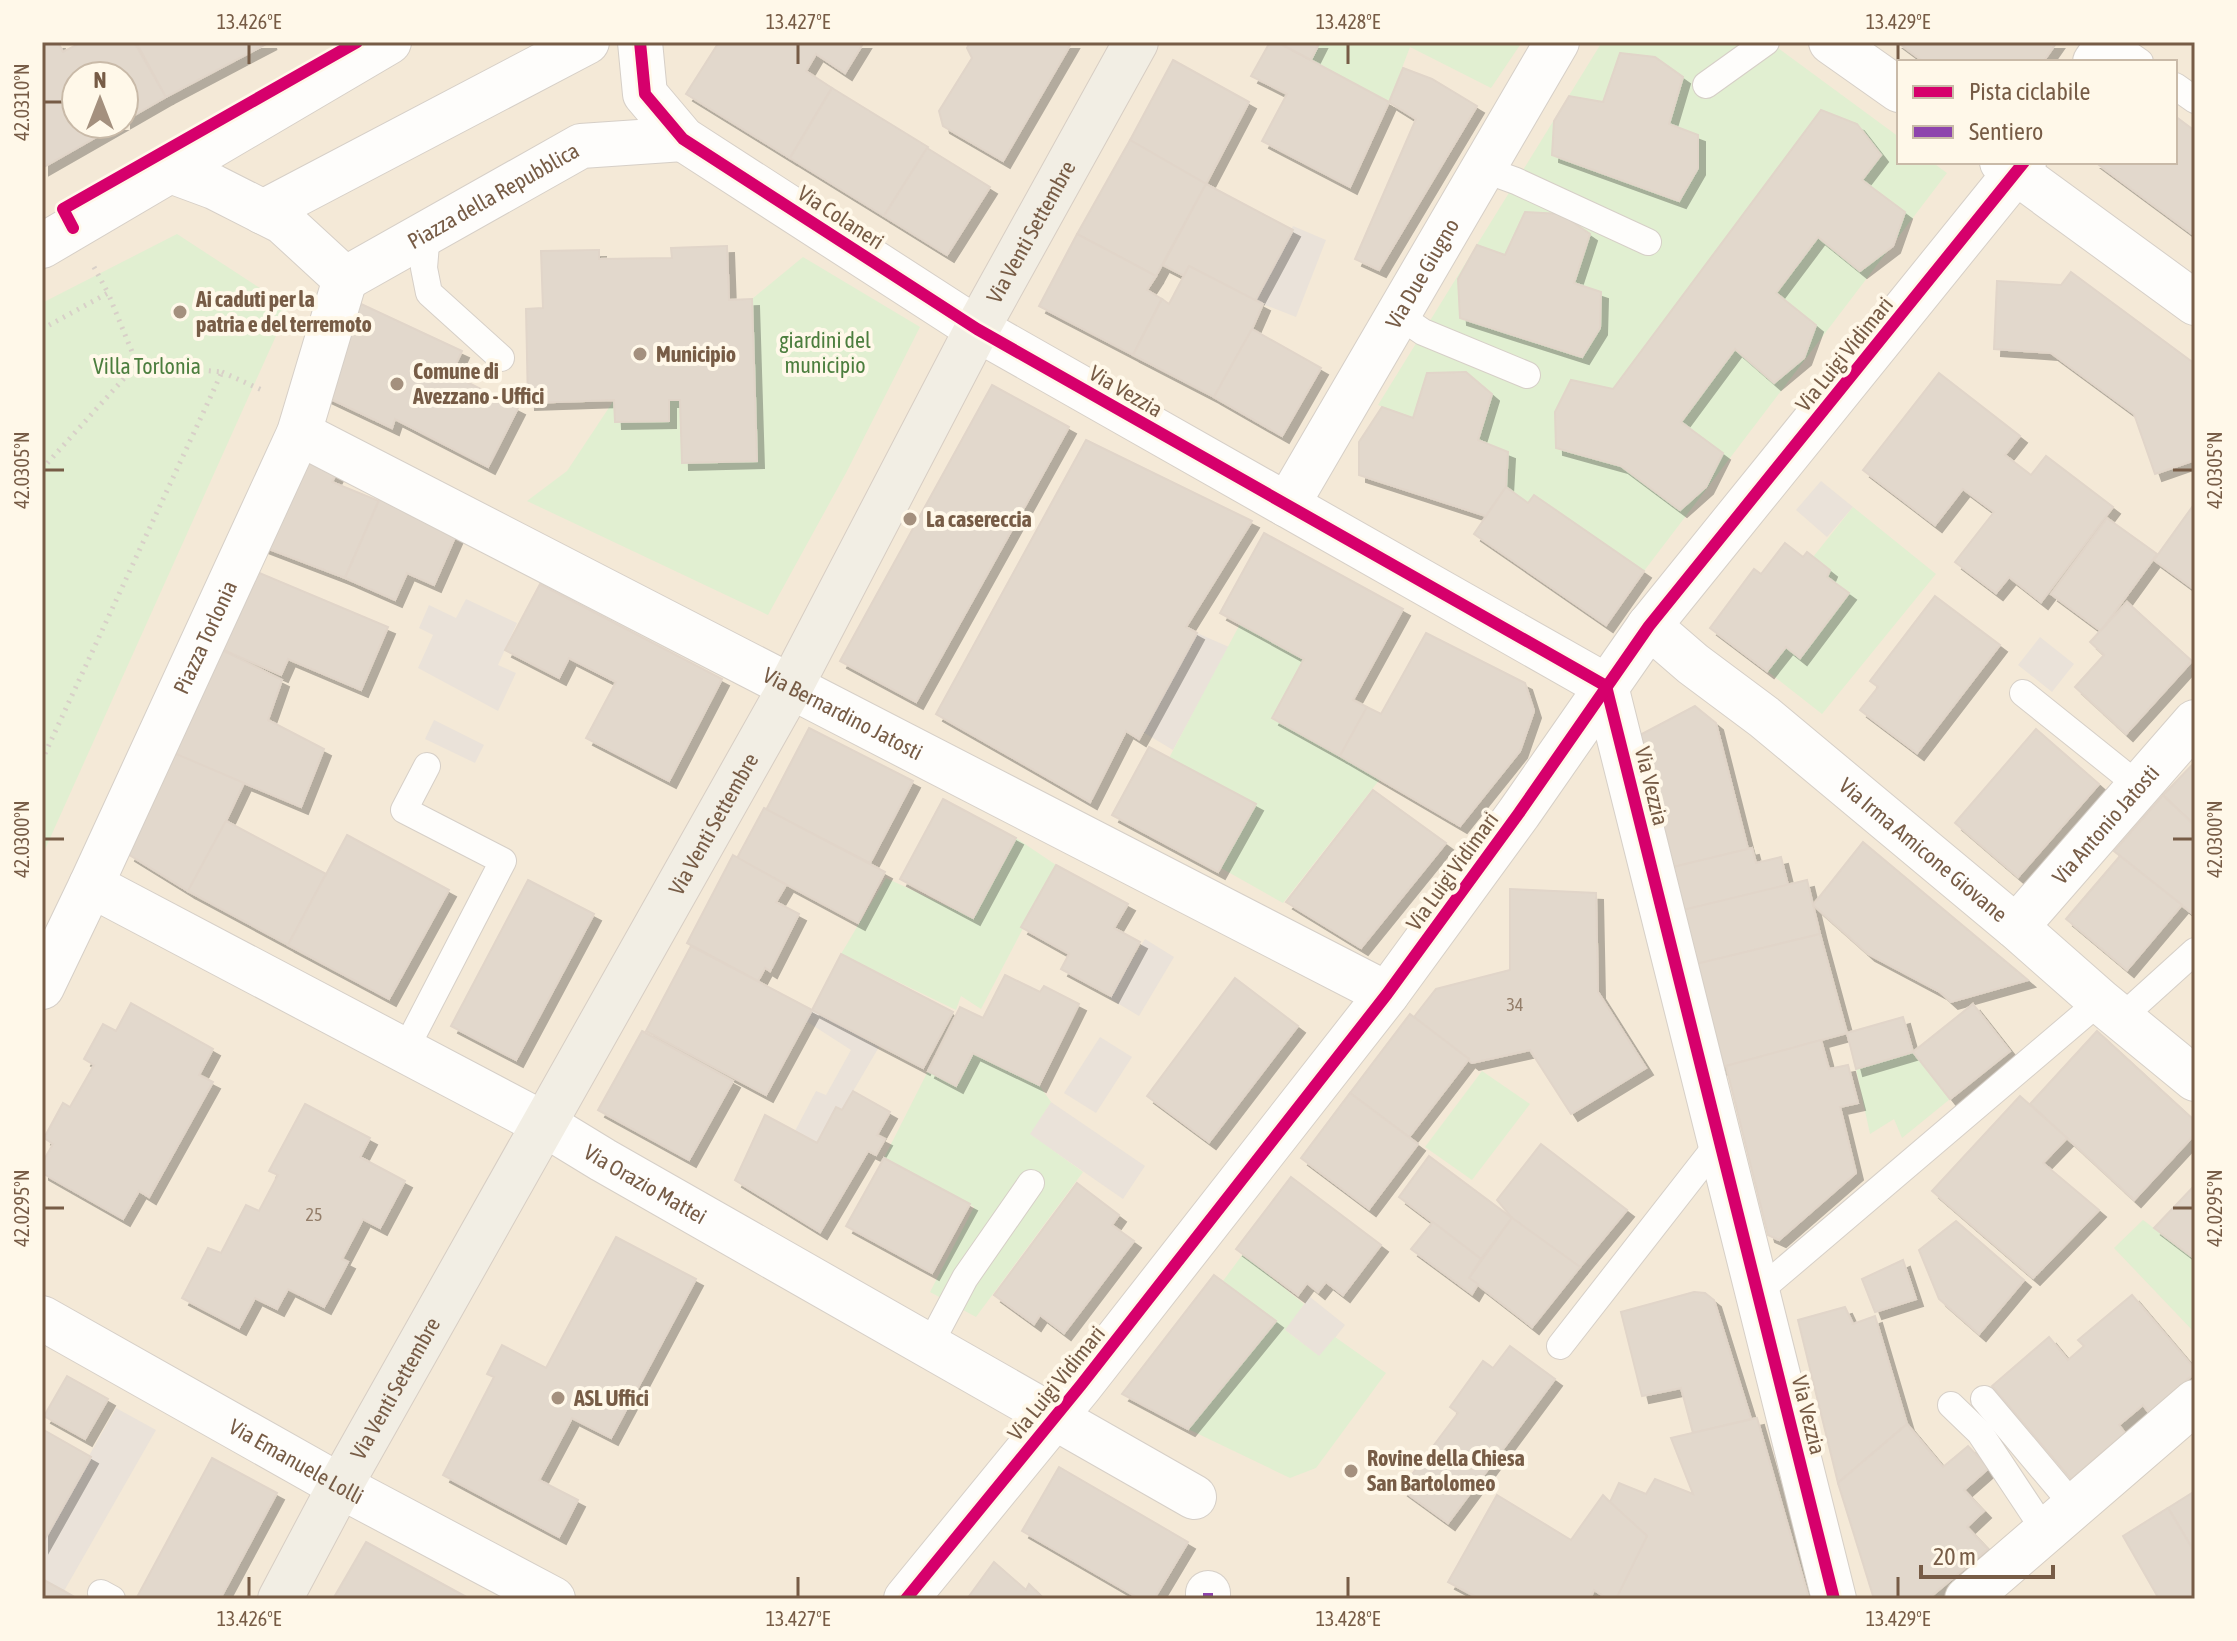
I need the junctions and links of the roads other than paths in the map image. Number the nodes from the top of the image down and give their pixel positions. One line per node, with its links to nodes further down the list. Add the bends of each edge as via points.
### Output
1 (389, 42): 20 (street)
2 (587, 42): 21 (street)
3 (604, 42): 15 (street)
4 (640, 42): 15 (street)
5 (1136, 42): 28 (main road, Via Venti Settembre)
6 (1557, 42): 19 (street, Via Due Giugno)
7 (1766, 42): 12 (lane)
8 (1831, 42): 14 (street)
9 (2110, 42): 10 (street); 11 (lane)
10 (2096, 60)
11 (2137, 60)
12 (1706, 85)
13 (2177, 87): 16 (lane)
14 (1897, 89)
15 (645, 94): 17 (street)
16 (2195, 100)
17 (683, 139): 22 (street, Piazza della Repubblica, via 581,146); 28 (street, Via Colaneri)
18 (2014, 165): 26 (street); 33 (street, Via Luigi Vidimari)
19 (1483, 169): 23 (lane); 27 (street, Via Due Giugno)
20 (168, 170): 21 (street); 24 (street)
21 (263, 212): 25 (street, via 283,222)
22 (427, 232): 25 (street, Piazza della Repubblica); 29 (lane, via 424,268 429,293)
23 (1648, 242)
24 (42, 246)
25 (345, 279): 31 (street, Piazza Torlonia)
26 (2195, 303)
27 (1398, 315): 30 (lane, via 1423,332); 32 (street, Via Due Giugno)
28 (977, 329): 32 (street, Via Vezzia); 34 (main road, Via Venti Settembre)
29 (501, 358)
30 (1527, 375)
31 (299, 433): 34 (street, Via Bernardino Jatosti); 40 (street, Piazza Torlonia)
32 (1287, 505): 35 (street, Via Vezzia)
33 (1649, 626): 35 (street, Via Luigi Vidimari); 41 (street, Via Irma Amicone Giovane)
34 (791, 686): 44 (street, Via Bernardino Jatosti); 48 (main road, Via Venti Settembre)
35 (1606, 686): 44 (street, Via Luigi Vidimari); 49 (street, Via Vezzia)
36 (2023, 693): 39 (lane)
37 (2195, 722): 39 (street, Via Antonio Jatosti)
38 (427, 766): 46 (lane, via 404,810 503,861)
39 (2139, 786): 41 (street, Via Antonio Jatosti)
40 (91, 885): 43 (street, Piazza Torlonia); 46 (street, Via Orazio Mattei)
41 (2016, 927): 45 (street, Via Irma Amicone Giovane)
42 (2195, 951): 45 (lane)
43 (42, 987)
44 (1387, 994): 58 (street, Via Luigi Vidimari)
45 (2110, 1010): 47 (street, Via Irma Amicone Giovane); 51 (lane)
46 (405, 1050): 48 (street, Via Orazio Mattei)
47 (2195, 1079)
48 (544, 1124): 53 (street, Via Orazio Mattei); 59 (main road, Via Venti Settembre)
49 (1720, 1141): 51 (street, Via Vezzia); 54 (lane)
50 (1031, 1183): 53 (lane, via 965,1278)
51 (1758, 1292): 65 (street, Via Vezzia)
52 (42, 1318): 59 (street, Via Emanuele Lolli)
53 (929, 1346): 58 (street, Via Orazio Mattei)
54 (1560, 1346)
55 (1984, 1399): 61 (lane)
56 (2195, 1402): 61 (street)
57 (1951, 1405): 61 (lane)
58 (1055, 1417): 60 (street, Via Orazio Mattei); 64 (street, Via Luigi Vidimari)
59 (340, 1486): 62 (street, Via Emanuele Lolli); 63 (main road, Via Venti Settembre)
60 (1194, 1497)
61 (2060, 1518): 66 (street)
62 (524, 1592)
63 (280, 1599)
64 (906, 1599)
65 (1834, 1599)
66 (1967, 1599)

